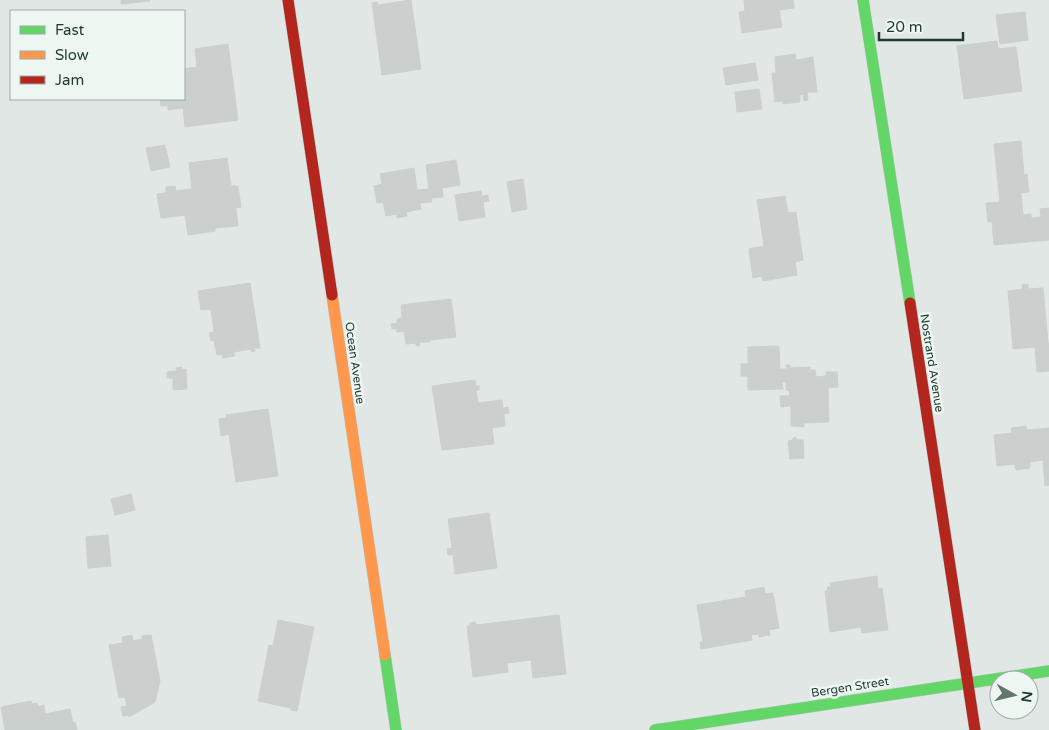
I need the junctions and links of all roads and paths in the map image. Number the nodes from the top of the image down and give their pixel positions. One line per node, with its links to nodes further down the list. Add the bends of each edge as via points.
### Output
1 (288, 0): 5 (street, Ocean Avenue)
2 (863, 0): 4 (street, Nostrand Avenue)
3 (1049, 671): 4 (street, Bergen Street)
4 (968, 683): 6 (street, Bergen Street); 7 (street, Nostrand Avenue)
5 (396, 730)
6 (655, 730)
7 (975, 730)

